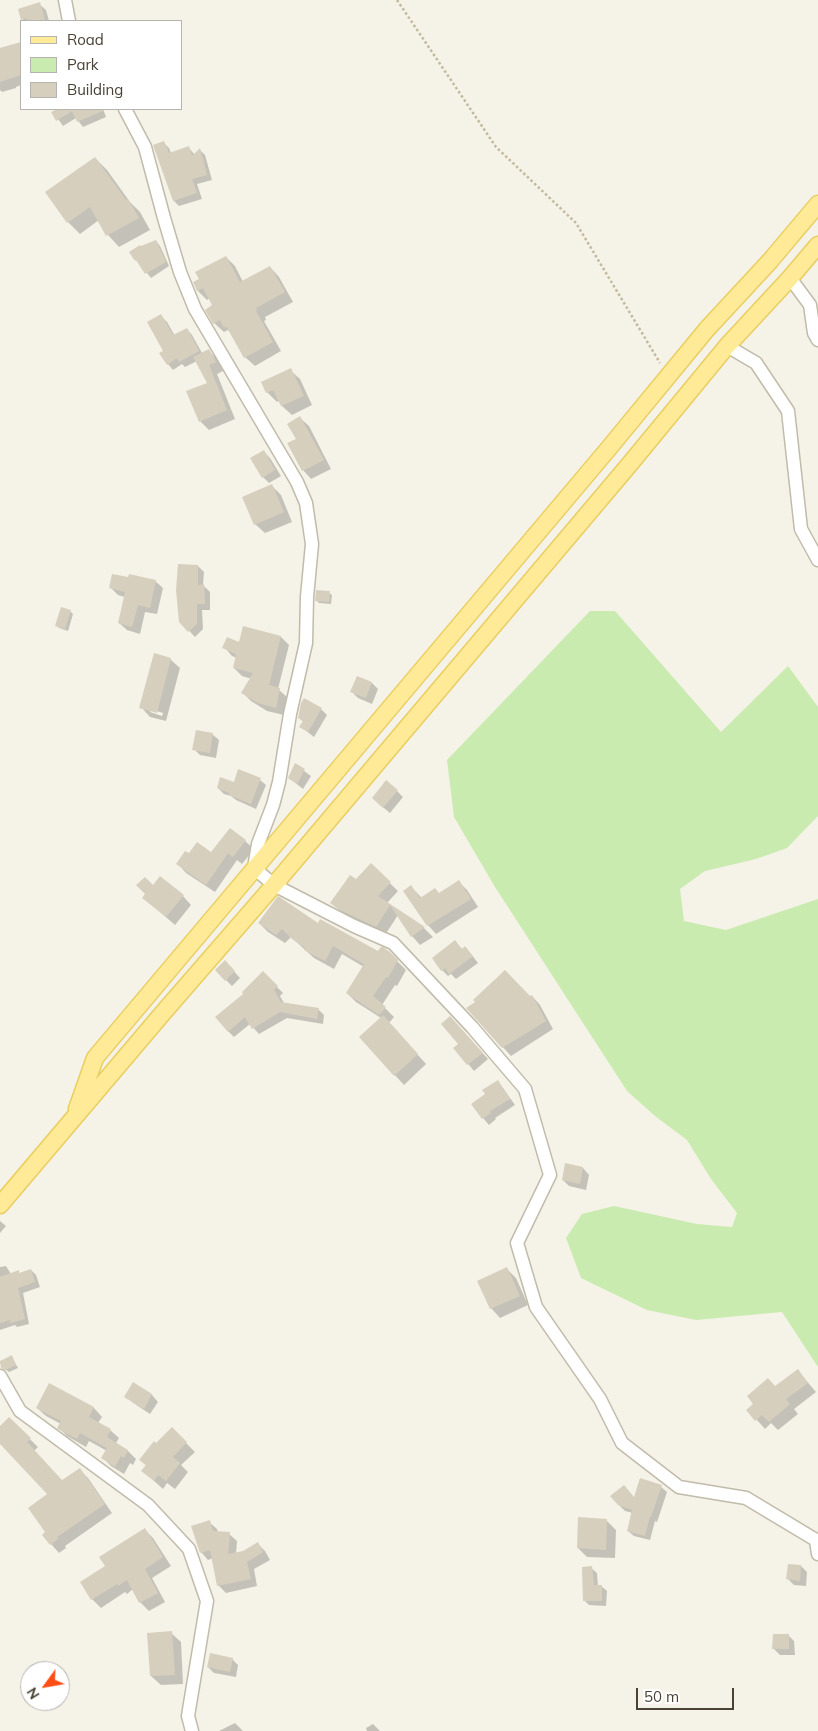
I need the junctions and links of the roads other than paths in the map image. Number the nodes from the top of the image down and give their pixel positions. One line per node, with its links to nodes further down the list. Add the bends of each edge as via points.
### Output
1 (65, 0): 2 (street)
2 (69, 20)
3 (126, 110): 10 (street, via 145,147 177,263 195,309 297,482 311,527 306,643 279,782 258,844)
4 (818, 204): 10 (main road, via 668,376)
5 (818, 244): 6 (main road)
6 (790, 278): 7 (street, via 810,305); 8 (main road)
7 (818, 340)
8 (727, 346): 9 (street, via 756,363 788,411 801,529); 11 (main road)
9 (818, 560)
10 (254, 868): 11 (street); 12 (main road, via 94,1058)
11 (274, 885): 12 (main road); 15 (street, via 393,943 525,1089 550,1175 517,1243 536,1307 600,1399 622,1442 679,1487 746,1498 816,1540)
12 (74, 1118): 13 (main road)
13 (0, 1205)
14 (0, 1376): 16 (street, via 20,1411 148,1505 190,1550 207,1601 188,1716)
15 (818, 1554)
16 (192, 1731)

